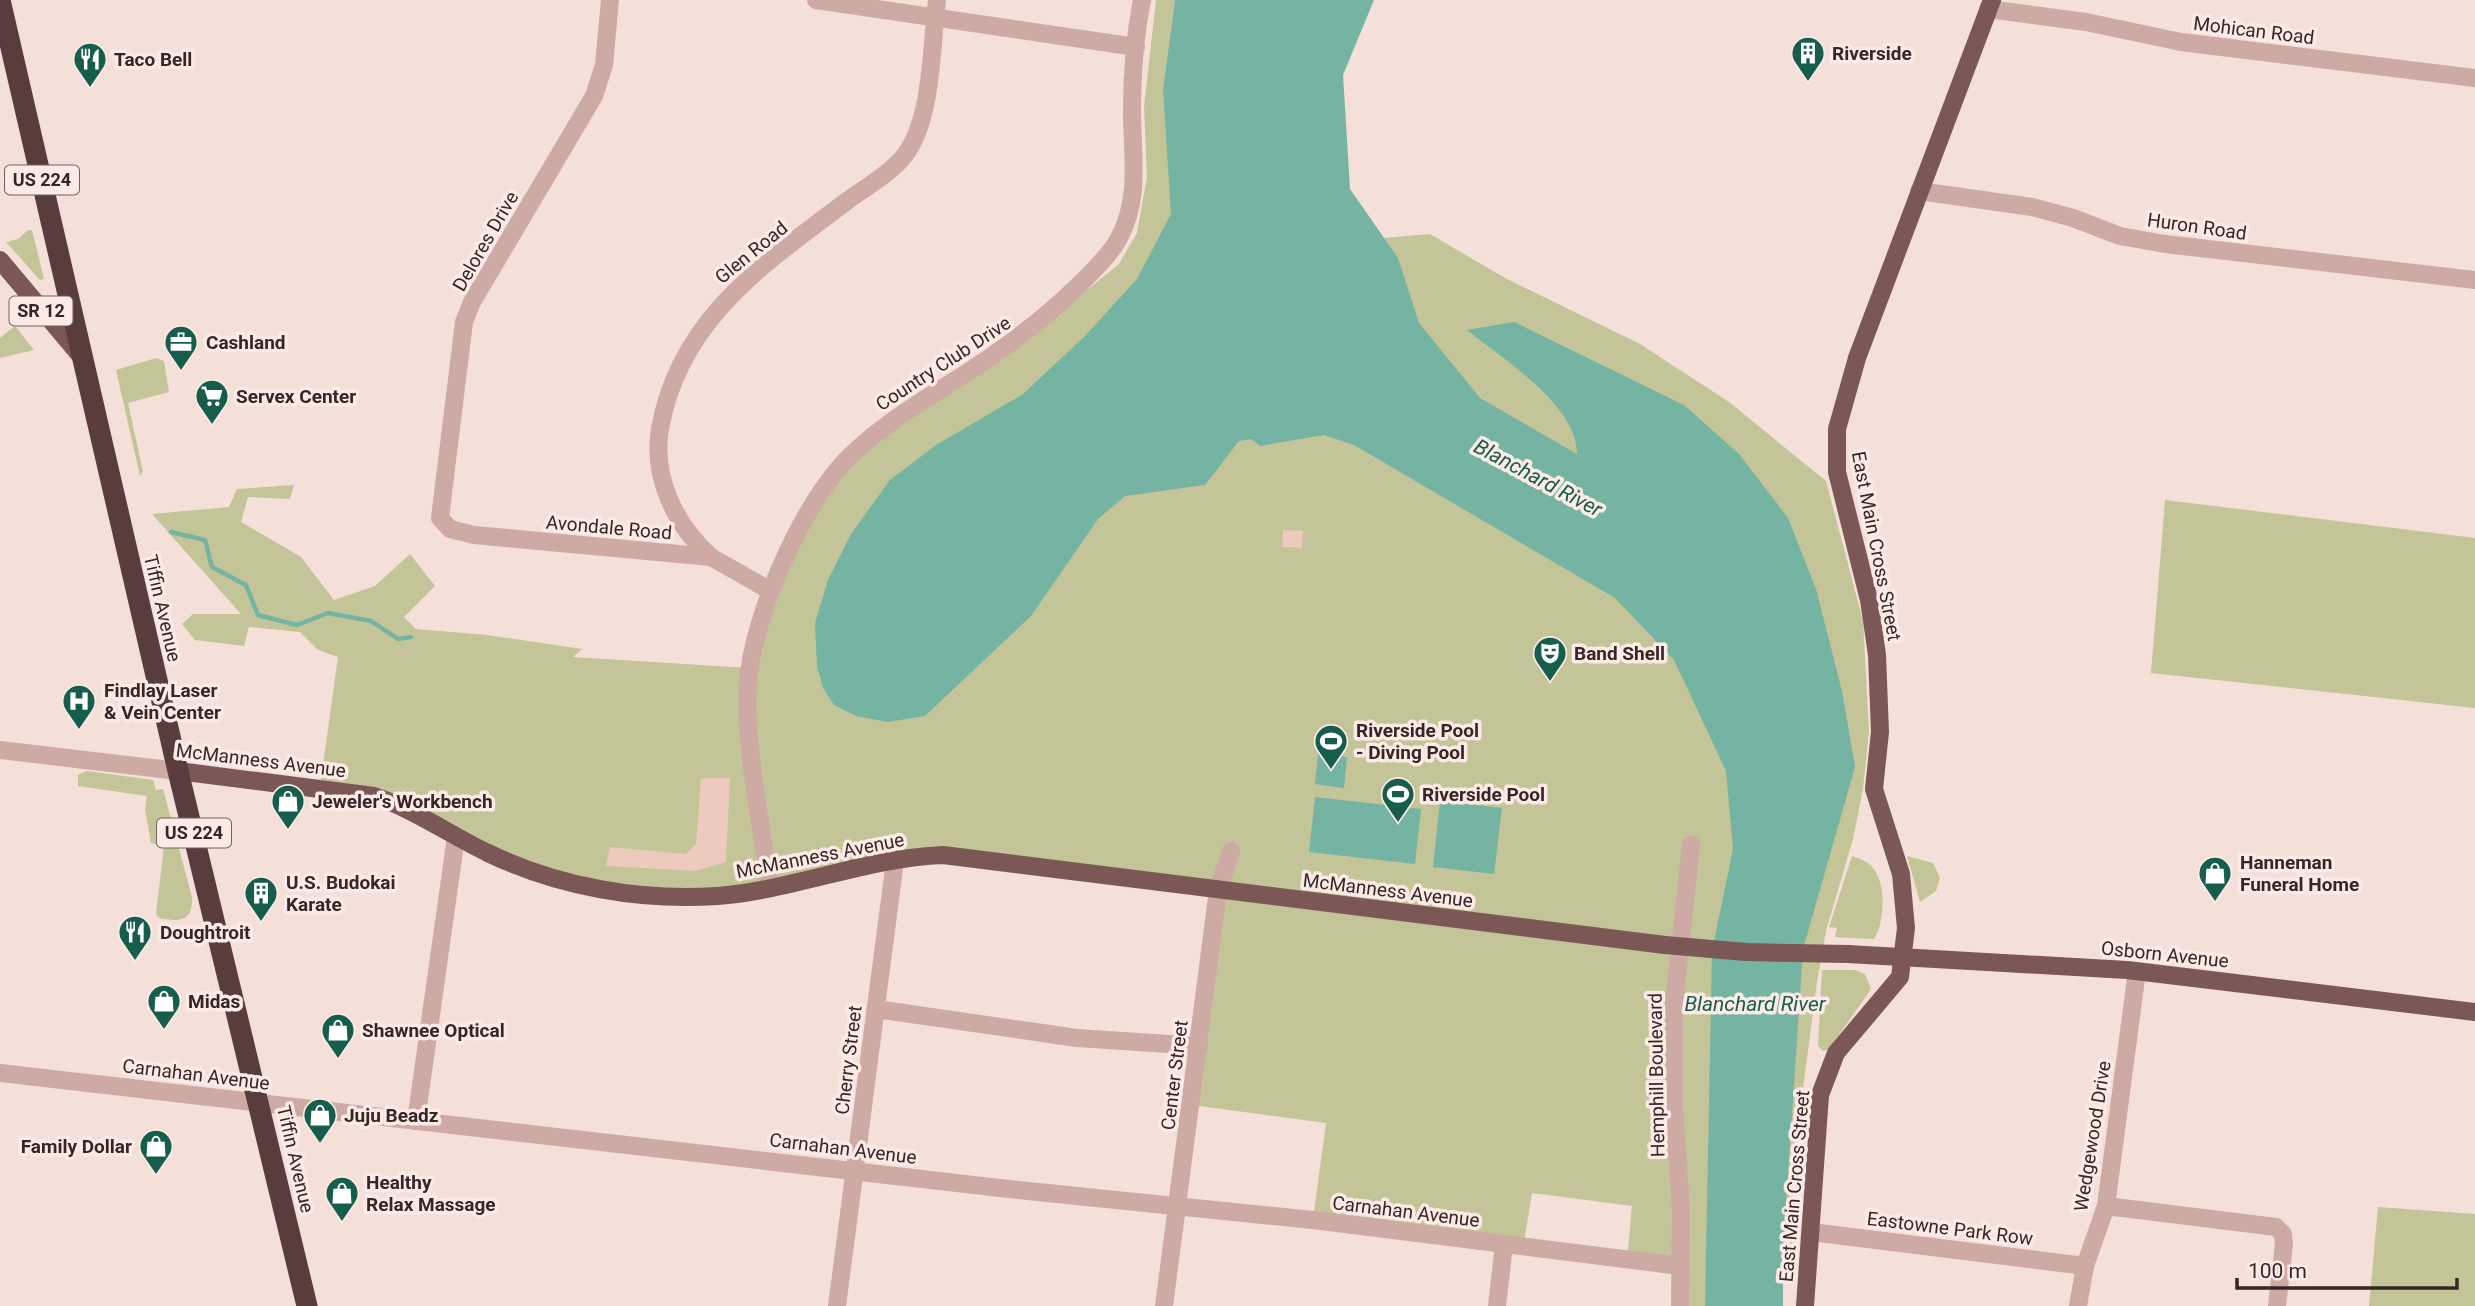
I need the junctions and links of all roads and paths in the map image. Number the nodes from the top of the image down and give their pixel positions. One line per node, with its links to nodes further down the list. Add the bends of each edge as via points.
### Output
1 (0, 0): 12 (highway, Tiffin Avenue / US 224)
2 (610, 0): 13 (street, Delores Drive, via 604,65 594,96 464,322)
3 (816, 0): 6 (street)
4 (1142, 0): 7 (street, Country Club Drive)
5 (1990, 5): 8 (street, Mohican Road, via 2182,42); 9 (main road, East Main Cross Street)
6 (936, 8): 7 (street); 14 (street, Glen Road, via 923,114 906,153 733,291 704,325 677,373 662,415 659,469 681,520)
7 (1136, 47): 15 (street, Country Club Drive, via 1132,109 1135,184 1125,224 1111,250 1026,334 888,423 847,460 825,486)
8 (2475, 78)
9 (1919, 191): 11 (street, Huron Road, via 2032,207 2120,236 2165,244); 25 (main road, East Main Cross Street, via 1846,388 1835,450 1873,622 1880,732 1874,789 1905,894)
10 (0, 260): 12 (main road, SR 12)
11 (2475, 280)
12 (84, 360): 17 (highway, Tiffin Avenue / US 224)
13 (440, 518): 14 (street, Avondale Road, via 450,529 474,536)
14 (711, 557): 15 (street, Avondale Road)
15 (771, 591): 22 (street, Country Club Drive, via 748,685 751,757)
16 (0, 750): 17 (street, McManness Avenue)
17 (178, 771): 18 (main road, McManness Avenue, via 374,796); 31 (highway, Tiffin Avenue / US 224)
18 (456, 837): 22 (main road, McManness Avenue, via 522,868 608,890 697,897); 32 (street)
19 (1691, 845): 38 (street, Hemphill Boulevard, via 1674,1004)
20 (1231, 851): 23 (street, Center Street)
21 (895, 861): 22 (main road, McManness Avenue); 23 (main road, McManness Avenue, via 943,855); 27 (street, Cherry Street)
22 (769, 888)
23 (1219, 890): 24 (main road, McManness Avenue, bridge, via 1665,945); 29 (street, Center Street)
24 (1848, 954): 25 (main road, Osborn Avenue)
25 (1903, 956): 26 (main road, Osborn Avenue); 36 (main road, East Main Cross Street, via 1895,986 1829,1065 1820,1095)
26 (2137, 971): 28 (main road, Osborn Avenue); 34 (street, Wedgewood Drive)
27 (876, 1009): 29 (street, via 1077,1038); 33 (street, Cherry Street)
28 (2475, 1012)
29 (1199, 1046): 35 (street, Center Street)
30 (0, 1073): 31 (street, Carnahan Avenue)
31 (260, 1102): 32 (street, Carnahan Avenue); 40 (highway, Tiffin Avenue / US 224)
32 (416, 1121): 33 (street, Carnahan Avenue)
33 (855, 1172): 35 (street, Carnahan Avenue); 41 (street, Cherry Street)
34 (2106, 1206): 39 (street, Wedgewood Drive); 47 (street, via 2270,1226 2283,1234)
35 (1178, 1207): 37 (street, Carnahan Avenue); 42 (street, Center Street)
36 (1811, 1232): 39 (street, Eastowne Park Row); 45 (main road, East Main Cross Street)
37 (1504, 1245): 38 (street, Carnahan Avenue); 43 (street)
38 (1680, 1266): 44 (street, Hemphill Boulevard)
39 (2085, 1266): 46 (street, Wedgewood Drive)
40 (307, 1306)
41 (837, 1306)
42 (1164, 1306)
43 (1497, 1306)
44 (1680, 1306)
45 (1805, 1306)
46 (2078, 1306)
47 (2277, 1306)

